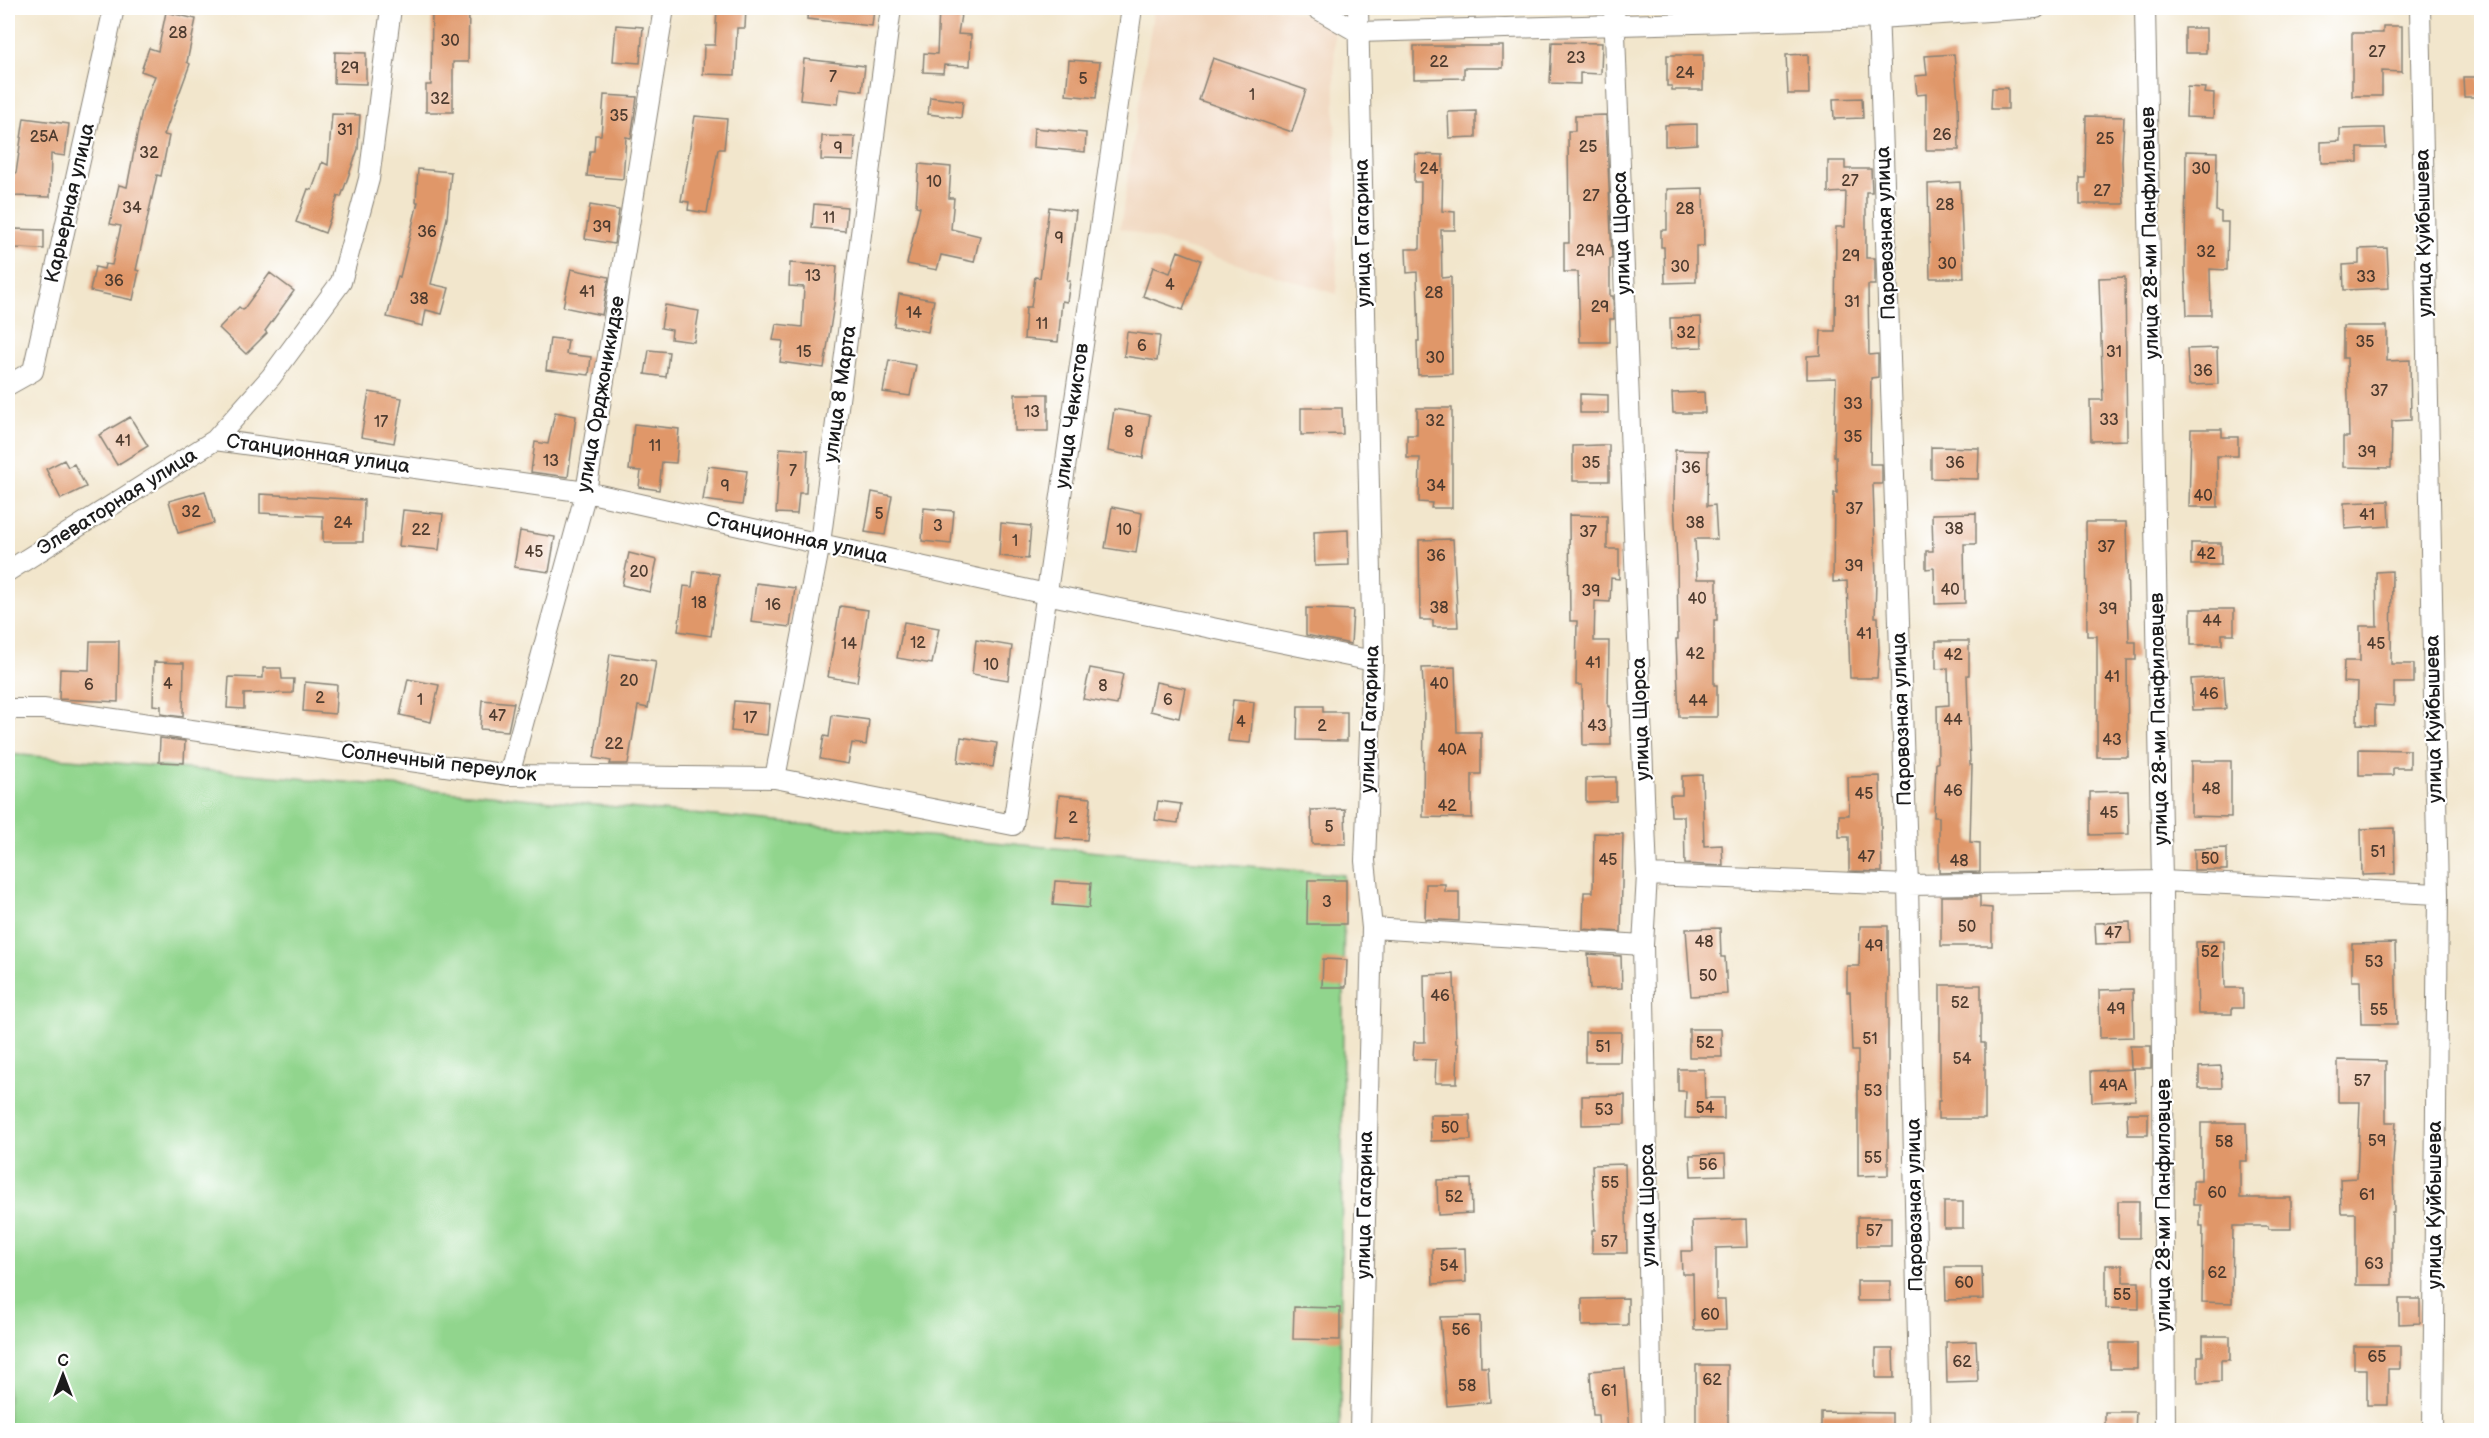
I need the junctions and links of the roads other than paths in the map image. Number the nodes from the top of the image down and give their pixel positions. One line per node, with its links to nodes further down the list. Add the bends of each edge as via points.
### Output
1 (114, 8): 14 (street, Карьерная улица, via 33,371)
2 (392, 8): 15 (street, Элеваторная улица, via 369,179 341,282 271,378)
3 (664, 8): 16 (street, улица Орджоникидзе)
4 (891, 8): 17 (street, улица 8 Марта)
5 (1132, 8): 19 (street, улица Чекистов)
6 (1316, 8): 13 (street)
7 (1358, 8): 13 (street, улица Гагарина)
8 (2036, 8): 11 (street)
9 (2145, 8): 26 (street, улица 28-ми Панфиловцев)
10 (2420, 8): 28 (street, улица Куйбышева)
11 (1878, 13): 12 (street); 27 (street, Паровозная улица)
12 (1614, 17): 13 (street); 25 (street, улица Щорса)
13 (1358, 32): 20 (street, улица Гагарина)
14 (8, 385)
15 (215, 440): 16 (street, Станционная улица); 18 (street, Элеваторная улица)
16 (586, 492): 17 (street, Станционная улица); 22 (street, улица Орджоникидзе)
17 (820, 543): 19 (street, Станционная улица); 23 (street, улица 8 Марта)
18 (8, 571)
19 (1046, 594): 20 (street, Станционная улица); 24 (street, улица Чекистов)
20 (1374, 661): 29 (street, улица Гагарина, via 1365,861)
21 (8, 709): 22 (street, Солнечный переулок, via 43,709)
22 (509, 775): 23 (street, Солнечный переулок)
23 (775, 778): 24 (street, Солнечный переулок)
24 (1013, 825)
25 (1647, 875): 27 (street); 30 (street, улица Щорса)
26 (2162, 881): 27 (street); 28 (street); 34 (street, улица 28-ми Панфиловцев)
27 (1908, 885): 33 (street, Паровозная улица)
28 (2438, 894): 35 (street, улица Куйбышева)
29 (1372, 928): 30 (street); 31 (street, улица Гагарина)
30 (1643, 945): 32 (street, улица Щорса)
31 (1360, 1431)
32 (1652, 1431)
33 (1920, 1431)
34 (2165, 1431)
35 (2433, 1431)

